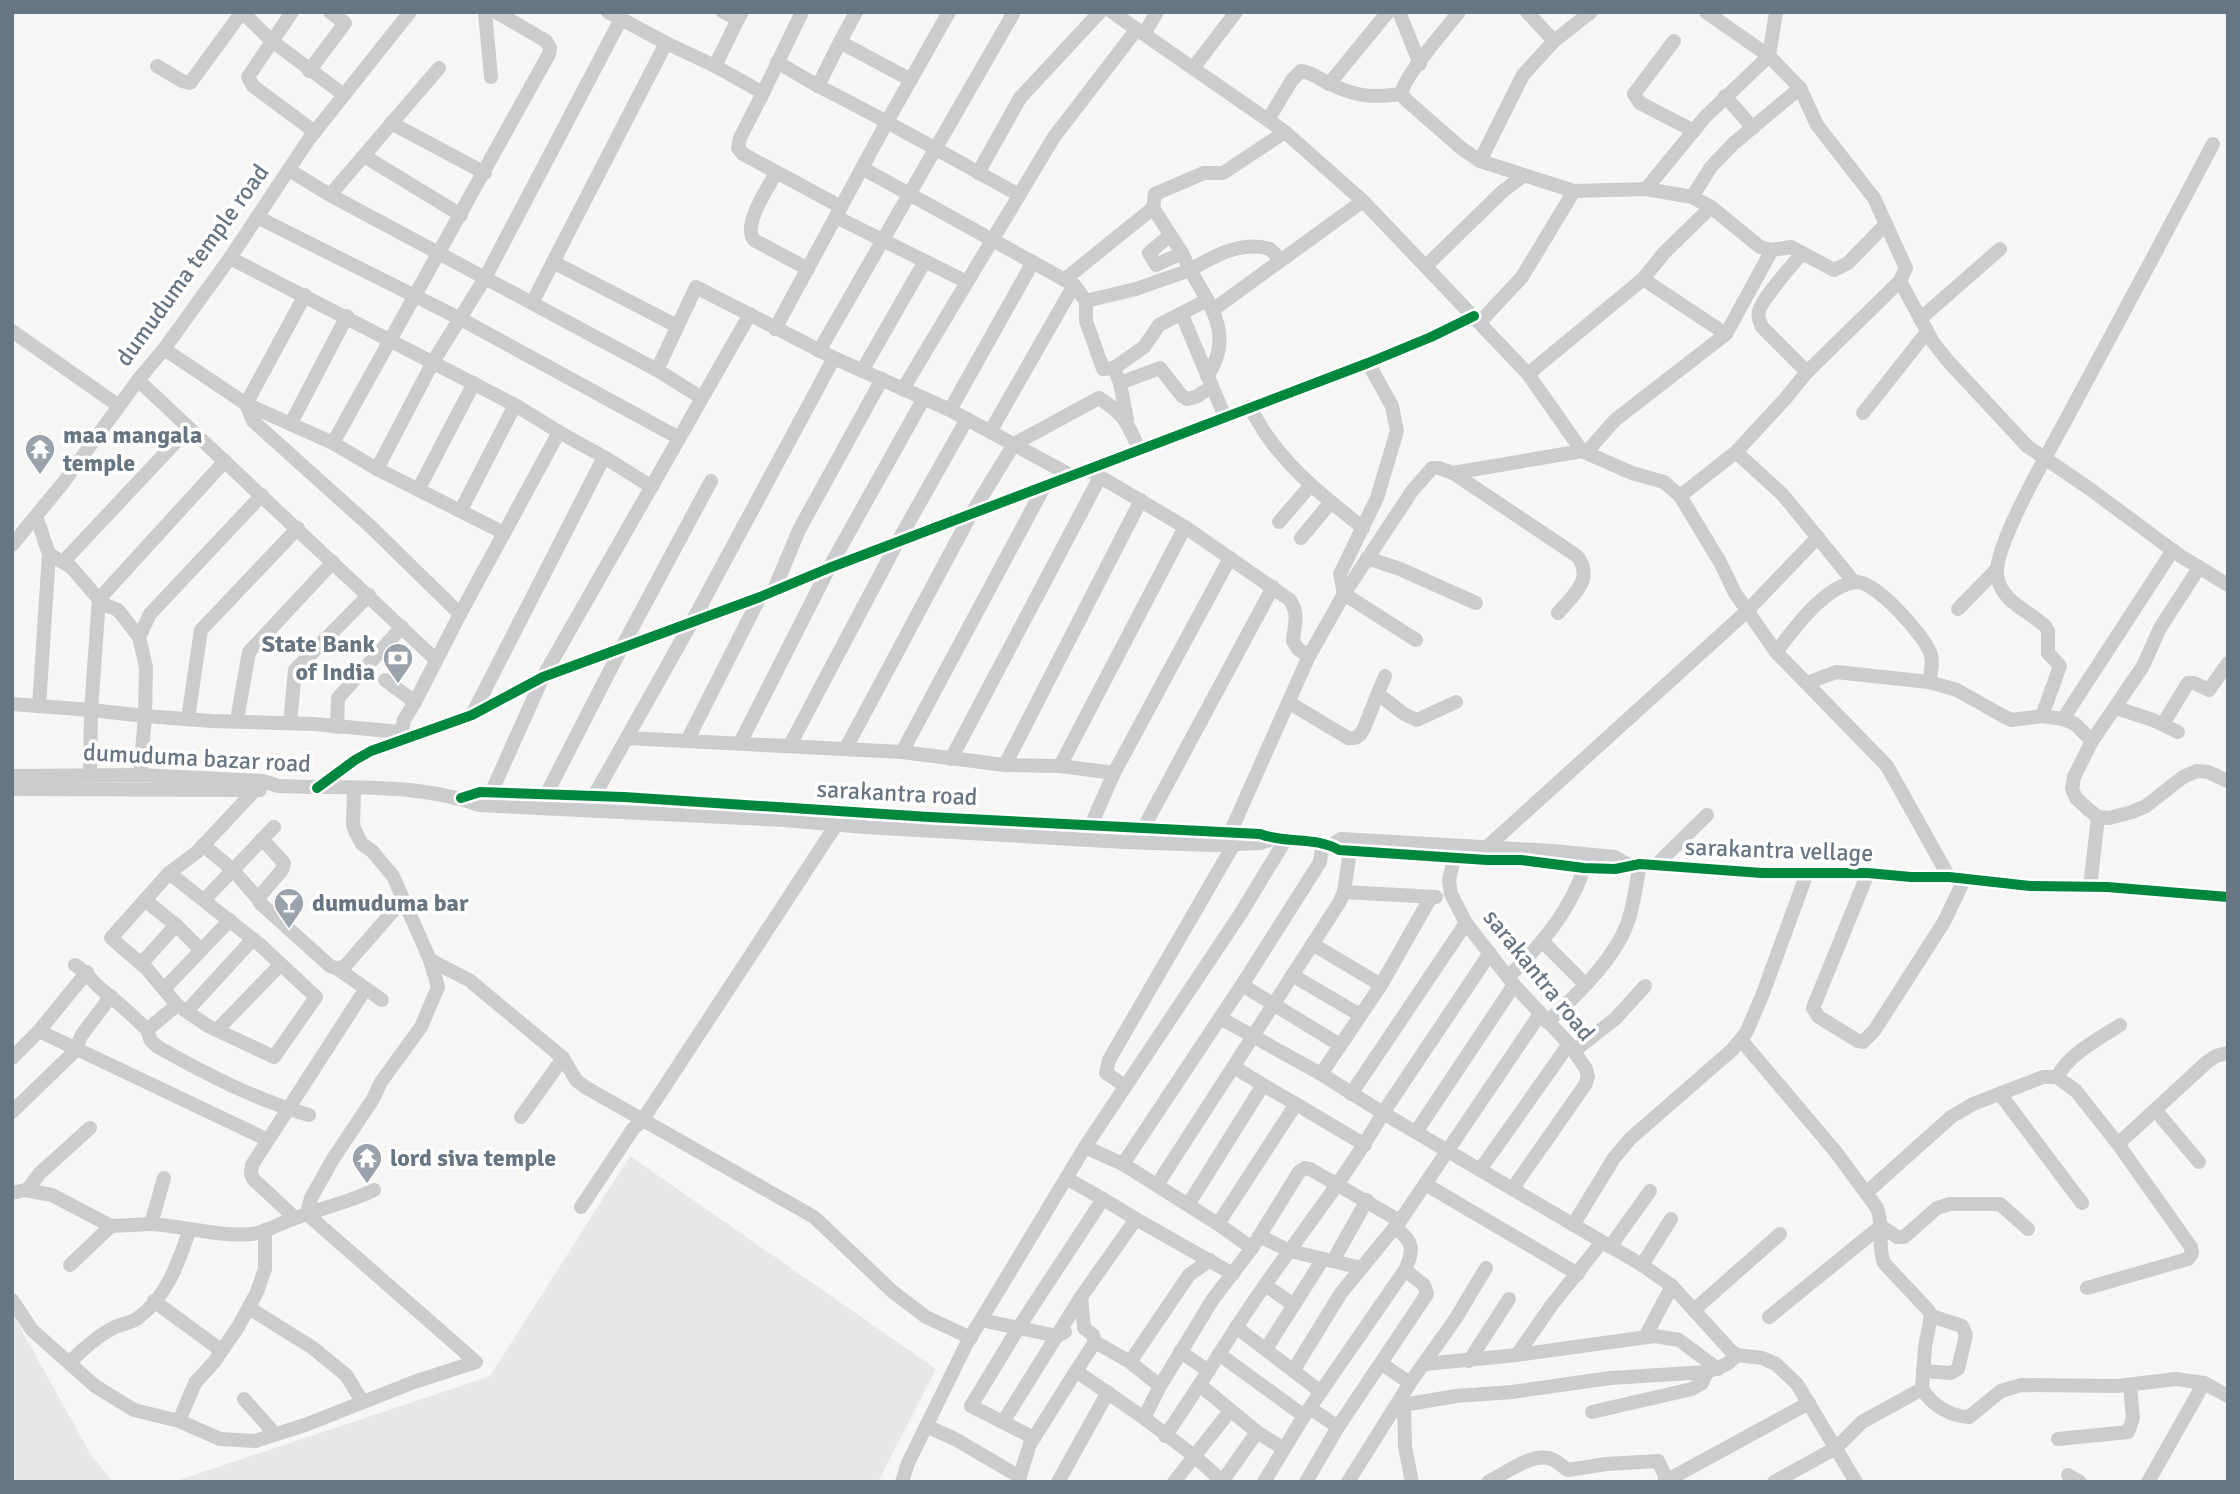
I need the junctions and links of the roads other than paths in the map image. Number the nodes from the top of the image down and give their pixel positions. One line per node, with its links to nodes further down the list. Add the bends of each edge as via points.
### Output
1 (242, 12): 26 (street); 34 (street, via 190,83)
2 (292, 12): 26 (street)
3 (330, 12): 38 (street, via 345,23)
4 (410, 12): 46 (street, dumuduma temple road)
5 (485, 12): 39 (street)
6 (496, 12): 61 (street, via 546,41 550,54)
7 (723, 12): 24 (street)
8 (802, 12): 32 (street)
9 (856, 12): 29 (street)
10 (949, 12): 40 (street)
11 (1010, 12): 56 (street)
12 (1100, 12): 63 (street, via 1020,98)
13 (1112, 12): 25 (street)
14 (1157, 12): 25 (street)
15 (1236, 12): 36 (street)
16 (1388, 12): 41 (street)
17 (1399, 12): 33 (street)
18 (1459, 12): 33 (street)
19 (1527, 12): 27 (street)
20 (1591, 12): 27 (street)
21 (1706, 12): 31 (street)
22 (1776, 12): 31 (street)
23 (614, 16): 30 (street); 94 (street)
24 (740, 16): 35 (street)
25 (1140, 32): 36 (street); 69 (street, via 1054,137)
26 (272, 41): 38 (street); 53 (street, via 251,70 249,81)
27 (1554, 41): 58 (street, via 1523,75)
28 (1674, 41): 52 (street, via 1634,94 1640,103)
29 (840, 42): 40 (street); 42 (street)
30 (666, 43): 35 (street); 89 (street)
31 (1769, 56): 43 (street); 47 (street)
32 (777, 62): 42 (street); 44 (street)
33 (1420, 64): 45 (street)
34 (157, 66)
35 (715, 66): 44 (street)
36 (1194, 67): 49 (street)
37 (439, 68): 50 (street)
38 (309, 71): 46 (street)
39 (491, 78)
40 (911, 80): 48 (street)
41 (1329, 84): 45 (street, via 1370,98); 49 (street, via 1301,71)
42 (818, 86): 48 (street)
43 (1800, 88): 51 (street); 77 (street, via 1817,125 1874,198)
44 (762, 93): 62 (street, via 737,144 743,154)
45 (1402, 94): 58 (street)
46 (344, 95): 53 (street, dumuduma temple road)
47 (1725, 96): 51 (street); 52 (street)
48 (888, 120): 56 (street); 59 (street)
49 (1268, 120): 54 (street)
50 (391, 123): 57 (street); 61 (street)
51 (1753, 128): 70 (street, via 1712,167)
52 (1694, 131): 65 (street)
53 (315, 132): 60 (street, dumuduma temple road)
54 (1285, 132): 71 (street); 73 (street, via 1223,173 1203,173 1155,194)
55 (2213, 144): 153 (street)
56 (934, 149): 63 (street); 67 (street)
57 (364, 156): 68 (street); 75 (street)
58 (1480, 161): 64 (street)
59 (862, 168): 67 (street); 74 (street)
60 (289, 170): 68 (street); 76 (street, dumuduma temple road)
61 (485, 173): 75 (street)
62 (776, 173): 74 (street); 92 (street, via 755,213 750,236)
63 (978, 173): 69 (street)
64 (1523, 176): 66 (street); 91 (street)
65 (1646, 189): 66 (street); 70 (street)
66 (1574, 191): 108 (street, via 1522,277)
67 (909, 193): 79 (street); 80 (street)
68 (330, 195): 85 (street)
69 (1019, 195): 79 (street)
70 (1692, 197): 72 (street)
71 (1363, 201): 87 (street); 91 (street)
72 (1711, 207): 82 (street, via 1748,239); 95 (street)
73 (1153, 208): 78 (street); 98 (street)
74 (838, 212): 80 (street); 92 (street)
75 (461, 215): 85 (street)
76 (257, 217): 86 (street, dumuduma temple road); 100 (street)
77 (1886, 224): 84 (street, via 1848,263 1834,270); 96 (street, via 1906,268)
78 (1170, 234): 83 (street); 83 (street, via 1149,253 1156,265)
79 (993, 239): 90 (street); 97 (street)
80 (884, 240): 88 (street); 116 (street)
81 (2000, 249): 109 (street)
82 (1772, 250): 84 (street, via 1786,247); 113 (street)
83 (1182, 253): 93 (street)
84 (1802, 253): 123 (street, via 1764,302 1758,319)
85 (440, 254): 94 (street); 100 (street)
86 (230, 258): 99 (street); 115 (street, dumuduma temple road)
87 (1281, 260): 93 (street, via 1263,246 1249,247 1217,254); 103 (street)
88 (925, 261): 97 (street); 122 (street)
89 (553, 262): 102 (street); 110 (street)
90 (1032, 262): 98 (street); 137 (street)
91 (1426, 266): 108 (street)
92 (808, 269): 111 (street)
93 (1189, 270): 101 (street); 103 (street)
94 (485, 278): 102 (street); 107 (street)
95 (1643, 279): 113 (street); 124 (street)
96 (1900, 281): 109 (street); 123 (street)
97 (967, 282): 130 (street)
98 (1069, 283): 101 (street); 145 (street)
99 (305, 295): 106 (street); 133 (street)
100 (415, 297): 107 (street); 114 (street)
101 (1086, 301): 120 (street, via 1086,321 1103,369)
102 (532, 303): 121 (street)
103 (1211, 305): 105 (street); 127 (street, via 1219,336)
104 (750, 314): 110 (street, via 696,287); 111 (street); 131 (street)
105 (1182, 315): 120 (street, via 1159,325 1144,347); 127 (street)
106 (347, 316): 114 (street); 141 (street)
107 (459, 318): 118 (street); 146 (street)
108 (1477, 319): 119 (street); 124 (street)
109 (1924, 326): 138 (street); 153 (street, via 1948,361 2013,432)
110 (677, 327): 121 (street)
111 (775, 329): 116 (street)
112 (12, 331): 135 (street)
113 (1726, 334): 150 (street, via 1615,420)
114 (391, 339): 118 (street); 147 (street)
115 (164, 349): 126 (street, dumuduma temple road); 133 (street)
116 (820, 351): 117 (street)
117 (834, 358): 122 (street); 201 (street)
118 (433, 362): 128 (street); 155 (street)
119 (1368, 363): 136 (street); 174 (street, via 1392,406 1397,431)
120 (1114, 368): 129 (street)
121 (657, 370): 131 (street)
122 (862, 371): 125 (street)
123 (1807, 372): 151 (street)
124 (1528, 374): 150 (street)
125 (882, 379): 130 (street); 192 (street)
126 (138, 380): 135 (street, dumuduma temple road); 143 (street)
127 (1209, 382): 129 (street, via 1196,397 1187,399 1160,368); 139 (street)
128 (474, 383): 134 (street); 163 (street)
129 (1120, 383): 142 (street)
130 (903, 389): 132 (street)
131 (702, 398): 146 (street)
132 (924, 398): 137 (street); 186 (street)
133 (246, 404): 141 (street); 200 (street, via 253,422)
134 (515, 405): 144 (street); 168 (street)
135 (119, 406): 169 (street, dumuduma temple road)
136 (1249, 407): 139 (street); 160 (street, via 1271,443)
137 (950, 410): 140 (street)
138 (1863, 413)
139 (1225, 417): 149 (street)
140 (967, 419): 145 (street); 178 (street)
141 (291, 423): 147 (street)
142 (1128, 424): 148 (street, via 1119,411 1099,398); 149 (street)
143 (189, 428): 154 (street); 184 (street)
144 (559, 432): 152 (street); 175 (street)
145 (990, 432): 148 (street)
146 (679, 438): 161 (street)
147 (333, 443): 155 (street)
148 (1014, 444): 158 (street); 170 (street)
149 (1139, 450): 156 (street)
150 (1584, 452): 157 (street); 165 (street, via 1664,482)
151 (1736, 452): 165 (street); 176 (street, via 1783,495)
152 (604, 457): 161 (street); 223 (street)
153 (2046, 458): 180 (street); 188 (street)
154 (225, 461): 164 (street); 195 (street)
155 (377, 469): 163 (street)
156 (1094, 473): 158 (street); 166 (street); 241 (street)
157 (1453, 473): 183 (street, via 1438,467 1423,476); 199 (street, via 1568,549 1583,564 1582,584)
158 (1072, 476): 162 (street)
159 (711, 481): 205 (street)
160 (1311, 485): 167 (street); 171 (street)
161 (652, 487): 211 (street)
162 (1044, 487): 170 (street); 240 (street)
163 (418, 490): 168 (street)
164 (262, 495): 173 (street); 203 (street, via 150,614)
165 (1681, 496): 198 (street)
166 (1141, 500): 172 (street); 243 (street)
167 (1331, 502): 174 (street); 177 (street)
168 (461, 510): 175 (street)
169 (36, 516): 179 (street, dumuduma temple road); 181 (street)
170 (971, 516): 178 (street); 239 (street)
171 (1279, 522)
172 (1185, 527): 182 (street); 244 (street)
173 (298, 528): 185 (street); 226 (street, via 201,630)
174 (1363, 528): 193 (street, via 1340,574)
175 (504, 533): 200 (street)
176 (1818, 537): 189 (street); 198 (street)
177 (1301, 538)
178 (897, 543): 186 (street); 238 (street)
179 (12, 545)
180 (2173, 550): 187 (street); 227 (street)
181 (49, 554): 184 (street); 220 (street)
182 (1230, 558): 191 (street); 245 (street)
183 (1367, 558): 193 (street); 196 (street)
184 (63, 562): 195 (street)
185 (333, 562): 194 (street); 228 (street, via 249,652)
186 (829, 568): 192 (street); 237 (street)
187 (2199, 568): 190 (street); 221 (street)
188 (1996, 570): 197 (street); 225 (street, via 2008,599 2046,626 2048,653 2060,667)
189 (1854, 582): 206 (street, via 1820,601); 213 (street, via 1874,588 1909,622 1931,655)
190 (2228, 585)
191 (1273, 587): 207 (street, via 1295,608 1293,641); 264 (street)
192 (767, 594): 201 (street); 235 (street)
193 (1344, 594): 204 (street); 207 (street)
194 (369, 595): 202 (street); 229 (street, via 295,670)
195 (99, 599): 203 (street, via 118,610); 222 (street)
196 (1476, 603)
197 (1958, 609)
198 (1746, 612): 206 (street); 271 (street)
199 (1558, 613)
200 (460, 614): 208 (street)
201 (693, 620): 205 (street); 234 (street)
202 (402, 627): 208 (street); 231 (street, via 338,698)
203 (139, 637): 224 (street, via 146,667)
204 (1416, 640)
205 (622, 647): 211 (street); 256 (street)
206 (1776, 652): 214 (street)
207 (1309, 656): 217 (street)
208 (436, 660): 216 (street)
209 (2228, 663): 230 (street, via 2209,690 2188,683)
210 (1385, 676): 215 (street)
211 (543, 677): 223 (street); 255 (street)
212 (385, 680): 216 (street)
213 (1929, 682): 214 (street, via 1836,672); 225 (street, via 1957,690 2012,720)
214 (1807, 683): 280 (street, via 1887,766)
215 (1378, 694): 217 (street, via 1360,736 1354,739); 218 (street, via 1418,720)
216 (415, 702): 233 (street)
217 (1288, 702): 266 (street)
218 (1456, 702)
219 (12, 704): 220 (street)
220 (39, 706): 222 (street)
221 (2116, 708): 230 (street); 236 (street)
222 (91, 710): 224 (street); 246 (street)
223 (472, 715): 233 (street)
224 (145, 716): 226 (street); 247 (street)
225 (2042, 716): 227 (street)
226 (188, 718): 228 (street)
227 (2063, 719): 236 (street)
228 (237, 720): 229 (street)
229 (290, 723): 231 (street)
230 (2163, 724): 232 (street)
231 (337, 727): 233 (street)
232 (2178, 732)
233 (400, 736): 251 (street, via 355,760)
234 (627, 738): 235 (street); 257 (street)
235 (687, 741): 237 (street)
236 (2092, 741): 260 (street, via 2072,789)
237 (740, 743): 238 (street)
238 (790, 745): 239 (street)
239 (846, 748): 240 (street)
240 (902, 752): 241 (street)
241 (951, 759): 243 (street)
242 (2228, 762): 249 (street)
243 (1005, 765): 244 (street)
244 (1060, 766): 245 (street)
245 (1114, 773): 262 (street)
246 (90, 774): 247 (street, dumuduma bazar road); 248 (street, dumuduma bazar road)
247 (140, 775): 250 (street, dumuduma bazar road, via 263,781)
248 (12, 776)
249 (2223, 778): 260 (street, via 2197,771 2132,813)
250 (278, 786): 251 (street, dumuduma bazar road); 254 (street)
251 (317, 788): 252 (street, dumuduma bazar road)
252 (354, 788): 258 (street, sarakantra road); 290 (street, via 355,833 393,876)
253 (12, 789): 254 (street)
254 (255, 790): 269 (street)
255 (491, 793): 256 (street, sarakantra road); 258 (street, sarakantra road)
256 (546, 794): 257 (street, sarakantra road)
257 (594, 796): 262 (street, sarakantra road)
258 (461, 798): 261 (street, sarakantra road, via 479,805)
259 (1707, 815): 274 (street)
260 (2098, 817): 282 (street)
261 (836, 825): 266 (street, sarakantra road, via 1125,842); 344 (street)
262 (1091, 825): 264 (street, sarakantra road)
263 (274, 827): 265 (street)
264 (1144, 827): 266 (street, sarakantra road)
265 (262, 839): 276 (street); 288 (street, via 284,863)
266 (1232, 839): 267 (street, sarakantra road, via 1260,834); 334 (street, via 1109,1060 1106,1073)
267 (1279, 839): 268 (street, sarakantra road); 334 (street, via 1241,913)
268 (1327, 844): 270 (street, sarakantra road, via 1341,839); 306 (street)
269 (203, 845): 276 (street); 277 (street)
270 (1353, 845): 271 (street, sarakantra vellage); 272 (street, sarakantra vellage); 283 (street)
271 (1487, 847): 273 (street, sarakantra vellage, via 1614,857)
272 (1454, 858): 275 (street, sarakantra vellage); 285 (street)
273 (1634, 865): 274 (street, sarakantra vellage); 275 (street, sarakantra vellage); 305 (street, via 1629,921)
274 (1656, 865): 278 (street, sarakantra vellage)
275 (1584, 868): 295 (street)
276 (233, 870): 287 (street); 288 (street)
277 (169, 873): 287 (street); 289 (street)
278 (1807, 873): 279 (street, sarakantra vellage); 323 (street)
279 (1868, 873): 280 (street, sarakantra vellage); 281 (street, via 1813,1008 1819,1017 1863,1042 1937,933)
280 (1949, 877): 281 (street, sarakantra vellage)
281 (1964, 880): 282 (street, sarakantra vellage)
282 (2090, 887): 284 (street, sarakantra vellage)
283 (1344, 892): 286 (street); 296 (street)
284 (2225, 893)
285 (1451, 894): 286 (street); 292 (street, sarakantra road)
286 (1431, 897): 307 (street)
287 (205, 900): 291 (street)
288 (259, 900): 302 (street, via 330,966)
289 (146, 901): 293 (street); 300 (street, via 111,938)
290 (402, 901): 299 (street); 302 (street, via 346,965)
291 (229, 919): 294 (street); 297 (street)
292 (1466, 923): 298 (street, sarakantra road); 335 (street)
293 (176, 925): 297 (street); 300 (street)
294 (253, 939): 301 (street); 314 (street)
295 (1543, 942): 304 (street); 305 (street)
296 (1314, 945): 303 (street); 307 (street)
297 (201, 950): 309 (street)
298 (1490, 953): 304 (street, sarakantra road); 341 (street)
299 (430, 960): 329 (street, via 469,980); 370 (street, via 438,987 421,1027 388,1071)
300 (141, 964): 309 (street)
301 (281, 964): 320 (street); 320 (street, via 316,998 274,1056)
302 (338, 968): 312 (street)
303 (1292, 975): 313 (street); 315 (street)
304 (1511, 981): 317 (street, sarakantra road); 346 (street)
305 (1585, 984): 317 (street)
306 (1242, 985): 313 (street); 316 (street)
307 (1381, 985): 315 (street)
308 (1645, 986): 325 (street, via 1616,1018)
309 (164, 989): 314 (street)
310 (111, 996): 319 (street); 321 (street, via 81,968); 326 (street)
311 (361, 996): 338 (street)
312 (382, 1000)
313 (1273, 1004): 322 (street); 324 (street)
314 (182, 1008): 319 (street); 320 (street)
315 (1360, 1015): 324 (street)
316 (1220, 1018): 322 (street); 353 (street)
317 (1543, 1018): 325 (street, sarakantra road); 351 (street)
318 (2120, 1026): 332 (street, via 2072,1058)
319 (147, 1030): 338 (street, via 158,1047)
320 (218, 1030)
321 (39, 1031): 326 (street); 328 (street)
322 (1253, 1036): 330 (street); 331 (street)
323 (1741, 1040): 364 (street); 376 (street, via 1631,1138)
324 (1340, 1045): 331 (street)
325 (1572, 1048): 354 (street); 360 (street, sarakantra road, via 1586,1069 1585,1085)
326 (76, 1050): 340 (street); 347 (street)
327 (2227, 1053): 339 (street, via 2207,1062)
328 (12, 1058)
329 (563, 1058): 343 (street); 344 (street, via 576,1080)
330 (1234, 1067): 333 (street); 359 (street)
331 (1321, 1074): 335 (street)
332 (2057, 1077): 336 (street, via 2043,1077); 348 (street, via 2076,1091)
333 (1263, 1085): 337 (street); 368 (street)
334 (1125, 1086): 350 (street)
335 (1351, 1094): 341 (street)
336 (2000, 1094): 364 (street, via 1951,1117); 367 (street)
337 (1296, 1104): 349 (street); 373 (street)
338 (289, 1109): 342 (street); 347 (street)
339 (2156, 1111): 348 (street); 352 (street)
340 (12, 1112)
341 (1383, 1114): 346 (street); 349 (street)
342 (309, 1115)
343 (521, 1117)
344 (642, 1121): 369 (street); 413 (street, via 814,1217 893,1292 926,1317)
345 (90, 1129): 363 (street)
346 (1416, 1132): 351 (street)
347 (268, 1140): 370 (street, via 252,1165 253,1179)
348 (2118, 1143): 397 (street, via 2192,1253 2185,1260)
349 (1365, 1145): 357 (street)
350 (1085, 1147): 353 (street); 356 (street)
351 (1448, 1151): 354 (street); 358 (street)
352 (2199, 1163)
353 (1123, 1164): 359 (street)
354 (1480, 1170): 360 (street)
355 (164, 1178): 374 (street)
356 (1066, 1178): 365 (street); 407 (street)
357 (1339, 1184): 366 (street); 383 (street, via 1310,1169 1302,1170); 385 (street)
358 (1425, 1184): 375 (street); 394 (street)
359 (1157, 1185): 368 (street)
360 (1513, 1188): 376 (street)
361 (374, 1189): 370 (street)
362 (1650, 1191): 384 (street)
363 (20, 1192): 377 (street, via 51,1195)
364 (1866, 1194): 378 (street, via 1877,1208)
365 (1103, 1199): 371 (street); 408 (street)
366 (1367, 1200): 375 (street); 387 (street)
367 (2082, 1203)
368 (1188, 1205): 373 (street)
369 (581, 1207)
370 (301, 1216): 381 (street); 441 (street, via 476,1362)
371 (1136, 1219): 386 (street); 398 (street)
372 (1671, 1219): 389 (street)
373 (1218, 1223): 383 (street)
374 (150, 1224): 377 (street); 379 (street)
375 (1397, 1224): 390 (street); 392 (street, via 1412,1250)
376 (1573, 1225): 384 (street)
377 (111, 1226): 388 (street)
378 (1881, 1226): 380 (street, via 1904,1237 1943,1205 1990,1203 2007,1208); 405 (street); 406 (street, via 1884,1263)
379 (190, 1229): 381 (street, via 254,1234); 401 (street, via 177,1266)
380 (2028, 1229)
381 (265, 1230): 403 (street, via 265,1269)
382 (1780, 1234): 404 (street)
383 (1255, 1242): 385 (street); 393 (street)
384 (1605, 1245): 389 (street); 394 (street)
385 (1290, 1251): 387 (street); 395 (street)
386 (1210, 1260): 393 (street); 423 (street, via 1189,1275)
387 (1328, 1260): 390 (street); 402 (street)
388 (70, 1265)
389 (1642, 1265): 396 (street)
390 (1362, 1268): 428 (street, via 1341,1293)
391 (1486, 1268): 425 (street)
392 (1405, 1270): 424 (street, via 1427,1294); 438 (street)
393 (1233, 1274): 417 (street)
394 (1577, 1274): 419 (street)
395 (1265, 1285): 402 (street); 409 (street)
396 (1672, 1286): 404 (street); 412 (street)
397 (2087, 1288)
398 (1081, 1297): 410 (street); 411 (street)
399 (12, 1300): 422 (street, via 32,1331)
400 (1509, 1300): 421 (street)
401 (154, 1301): 416 (street); 422 (street, via 137,1318 92,1341)
402 (1294, 1306): 415 (street)
403 (249, 1308): 416 (street); 441 (street, via 346,1375)
404 (1694, 1310): 420 (street)
405 (1769, 1317)
406 (1931, 1317): 430 (street); 430 (street, via 1962,1326 1966,1335 1955,1372)
407 (981, 1320): 408 (street); 413 (street)
408 (1019, 1326): 411 (street); 449 (street, via 971,1406)
409 (1236, 1327): 415 (street); 418 (street)
410 (1084, 1328): 411 (street, via 1070,1328); 414 (street)
411 (1057, 1336): 449 (street)
412 (1645, 1337): 419 (street); 429 (street, via 1679,1340)
413 (971, 1338): 450 (street)
414 (1095, 1342): 423 (street); 426 (street)
415 (1266, 1349): 428 (street)
416 (222, 1351): 448 (street, via 195,1383)
417 (1180, 1352): 427 (street); 435 (street)
418 (1219, 1354): 427 (street); 445 (street)
419 (1517, 1355): 421 (street)
420 (1737, 1355): 429 (street); 442 (street, via 1776,1364)
421 (1469, 1360): 425 (street)
422 (70, 1362): 448 (street, via 134,1410)
423 (1130, 1362): 435 (street)
424 (1382, 1364): 431 (street); 451 (street)
425 (1425, 1364): 431 (street)
426 (1076, 1371): 437 (street); 455 (street)
427 (1209, 1371): 433 (street)
428 (1293, 1371): 438 (street)
429 (1712, 1371): 443 (street, via 1610,1378); 446 (street, via 1692,1389)
430 (1923, 1371): 436 (street)
431 (1410, 1383): 443 (street)
432 (2204, 1383): 434 (street, via 2176,1378); 439 (street); 474 (street)
433 (1201, 1385): 444 (street); 454 (street)
434 (2130, 1385): 436 (street, via 2021,1385 2001,1391 1969,1416 1933,1404); 456 (street, via 2133,1418 2128,1433)
435 (1160, 1386): 447 (street)
436 (1922, 1389): 457 (street, via 1862,1422)
437 (1108, 1392): 447 (street); 465 (street)
438 (1321, 1392): 445 (street)
439 (2228, 1396)
440 (244, 1399): 453 (street)
441 (362, 1401): 453 (street)
442 (1809, 1403): 457 (street); 463 (street)
443 (1400, 1406): 469 (street); 470 (street)
444 (1230, 1411): 452 (street); 459 (street)
445 (1307, 1412): 451 (street); 458 (street)
446 (1592, 1412)
447 (1144, 1418): 454 (street)
448 (179, 1421): 453 (street, via 220,1439 255,1441)
449 (1003, 1422): 455 (street)
450 (926, 1426): 461 (street); 464 (street)
451 (1338, 1427): 468 (street)
452 (1257, 1432): 458 (street); 462 (street)
453 (275, 1434)
454 (1165, 1436): 459 (street)
455 (1034, 1437): 461 (street)
456 (2058, 1439)
457 (1836, 1448): 472 (street); 473 (street)
458 (1284, 1449): 467 (street)
459 (1193, 1455): 462 (street); 466 (street)
460 (1569, 1476): 463 (street, via 1658,1461); 471 (street, via 1551,1458 1543,1457)
461 (1019, 1479)
462 (1222, 1481)
463 (1665, 1481)
464 (902, 1482)
465 (1058, 1482)
466 (1174, 1482)
467 (1264, 1482)
468 (1306, 1482)
469 (1348, 1482)
470 (1412, 1482)
471 (1488, 1482)
472 (1774, 1482)
473 (1856, 1482)
474 (2148, 1482)

